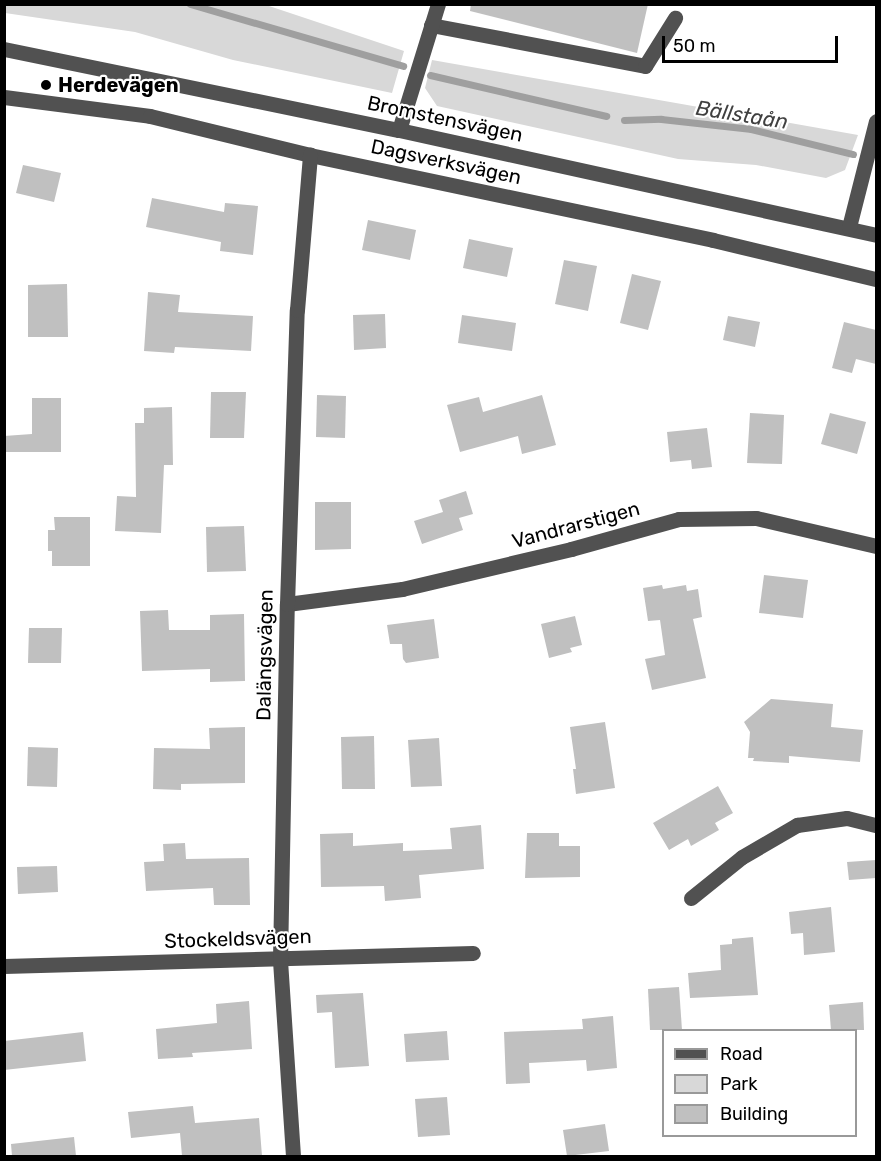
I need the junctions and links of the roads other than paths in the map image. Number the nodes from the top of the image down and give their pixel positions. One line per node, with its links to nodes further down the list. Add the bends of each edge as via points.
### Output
1 (438, 4): 3 (street)
2 (675, 18): 3 (street, via 645,66)
3 (431, 25): 7 (street)
4 (4, 49): 7 (street, Bromstensvägen)
5 (4, 97): 8 (street, Dagsverksvägen, via 150,116)
6 (876, 121): 9 (street)
7 (399, 130): 9 (street, Bromstensvägen)
8 (310, 155): 11 (street, Dagsverksvägen); 13 (street, Dalängsvägen, via 297,310)
9 (849, 227): 10 (street, Bromstensvägen)
10 (876, 235)
11 (876, 279)
12 (876, 546): 13 (street, Vandrarstigen, via 756,518 679,519 572,549 402,588)
13 (287, 604): 17 (street, Dalängsvägen)
14 (876, 825): 15 (street, via 847,818 797,825 742,857)
15 (691, 898)
16 (472, 953): 17 (street, Stockeldsvägen)
17 (280, 959): 18 (street, Stockeldsvägen); 19 (street, Dalängsvägen)
18 (4, 966)
19 (293, 1156)

